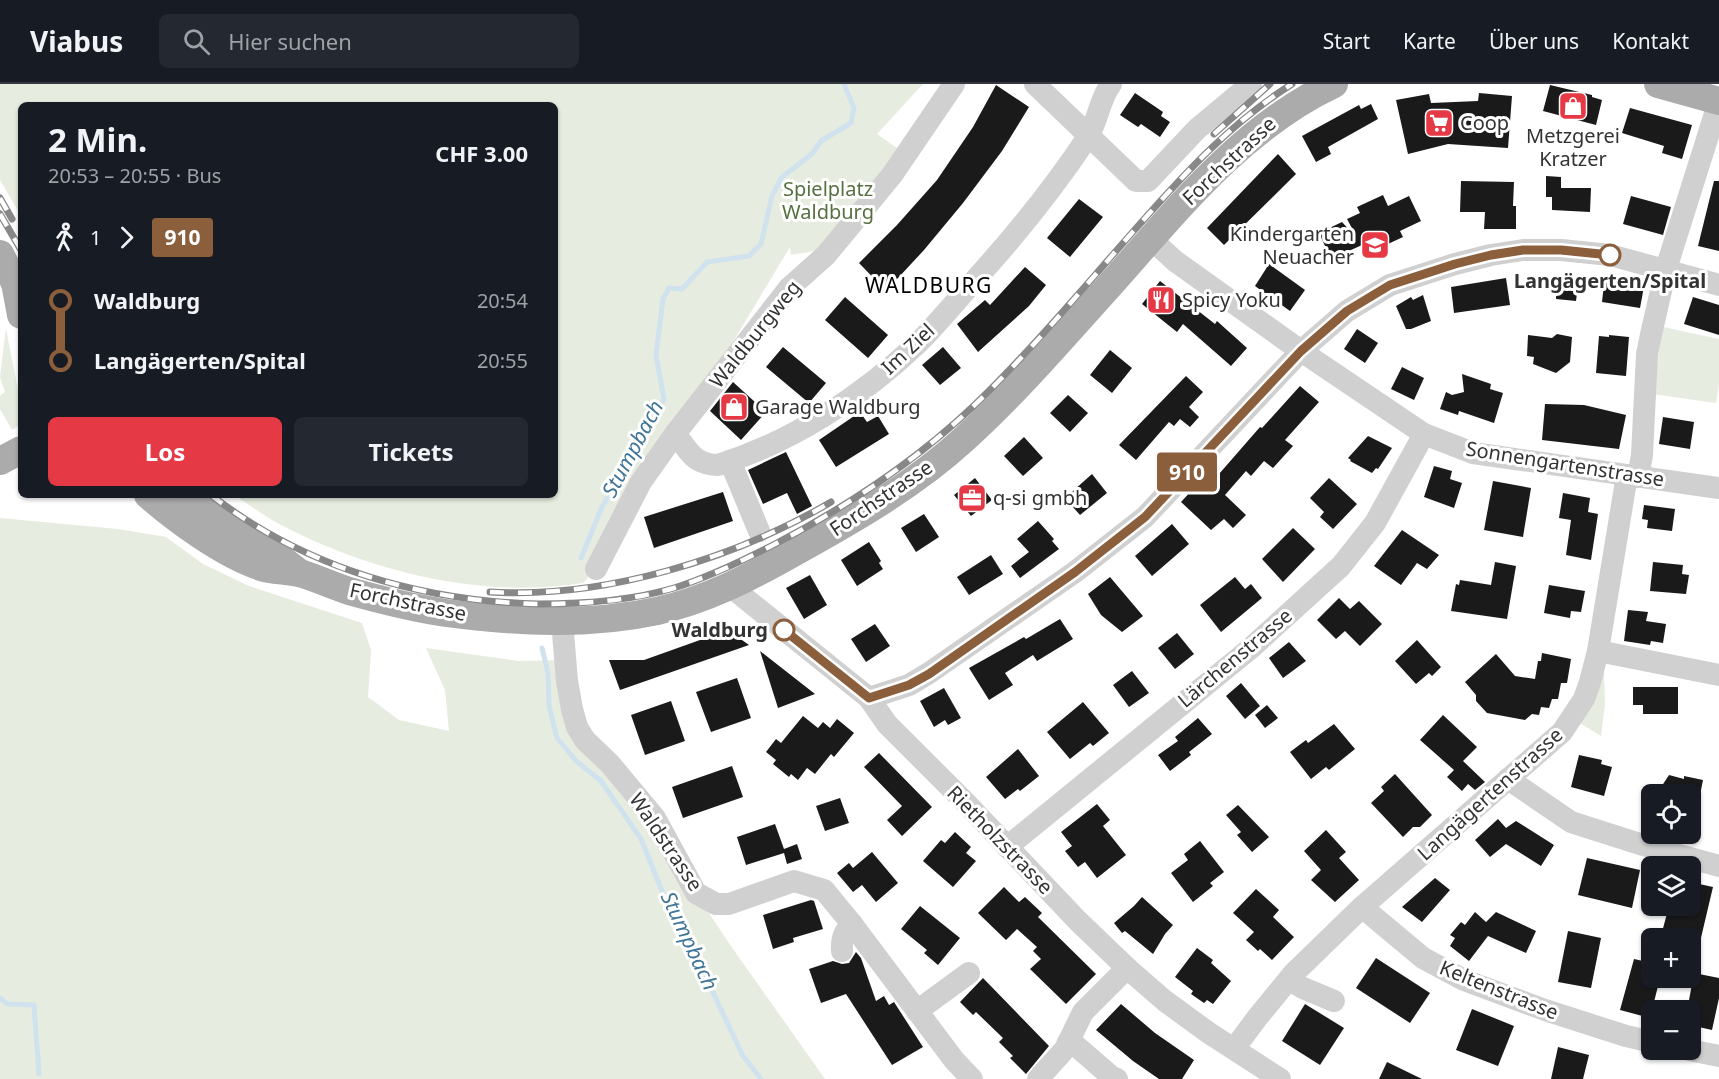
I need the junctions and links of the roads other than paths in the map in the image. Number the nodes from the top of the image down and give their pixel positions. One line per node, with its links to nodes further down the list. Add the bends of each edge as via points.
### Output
1 (954, 84): 16 (street, Waldburgweg, via 892,175 826,255 789,288)
2 (1035, 84): 9 (street)
3 (1110, 84): 9 (street, Im Ziel)
4 (1251, 84): 9 (street, via 1197,129 1148,181 1136,181)
5 (1334, 84): 7 (main road, Forchstrasse)
6 (1658, 84): 8 (main road)
7 (1304, 91): 10 (main road, Forchstrasse, via 1230,156)
8 (1719, 101): 12 (street, Langägertenstrasse)
9 (1089, 135): 20 (street, Im Ziel, via 1054,188 919,342 870,384 803,429)
10 (1151, 239): 15 (street, Sonnengartenstrasse, via 1175,261); 28 (main road, Forchstrasse, via 1004,401 961,442 891,495)
11 (0, 254): 14 (main road)
12 (1666, 269): 13 (street); 15 (street, via 1596,252 1523,250 1491,255 1390,285 1347,311); 21 (street, Langägertenstrasse, via 1647,354 1642,455)
13 (1719, 285)
14 (18, 286)
15 (1301, 351): 17 (street, Sonnengartenstrasse); 32 (street, via 1145,517 1075,572 929,674)
16 (675, 434): 20 (street, Im Ziel, via 693,457 704,464); 26 (street, Waldburgweg, via 641,482)
17 (1424, 434): 21 (street, Sonnengartenstrasse, via 1473,453); 34 (street, Lärchenstrasse, via 1375,523 1341,566 1251,648)
18 (18, 452): 19 (main road)
19 (0, 461)
20 (730, 461): 25 (street)
21 (1633, 476): 22 (street, Sonnengartenstrasse); 30 (street, Langägertenstrasse)
22 (1719, 488)
23 (152, 498): 27 (main road, Forchstrasse, via 183,523 244,559 262,567)
24 (187, 498): 27 (main road, Forchstrasse)
25 (759, 531)
26 (596, 569)
27 (299, 573): 29 (main road, Forchstrasse, via 368,596 435,611)
28 (731, 587): 29 (main road, Forchstrasse, via 658,611); 32 (street, Rietholzstrasse)
29 (562, 621): 37 (street, Waldstrasse, via 567,681 577,727 655,818 696,893 716,904 729,904 794,881 824,890)
30 (1599, 651): 31 (street); 33 (street, Langägertenstrasse, via 1584,699 1562,732)
31 (1719, 675)
32 (869, 698): 34 (street, Rietholzstrasse, via 887,724)
33 (1508, 779): 35 (street, via 1570,822); 36 (street, Langägertenstrasse)
34 (1007, 847): 39 (street, Rietholzstrasse)
35 (1719, 866)
36 (1362, 907): 41 (street, Langägertenstrasse); 45 (street, Keltenstrasse, via 1423,958 1464,980)
37 (852, 924): 38 (street, via 844,932); 43 (street, Waldstrasse)
38 (842, 951)
39 (1127, 968): 44 (street); 46 (street, Rietholzstrasse, via 1165,1001)
40 (969, 974): 43 (street)
41 (1289, 980): 42 (street); 46 (street, Langägertenstrasse)
42 (1334, 1001)
43 (917, 1011): 49 (street, Waldstrasse)
44 (1066, 1032): 50 (street, via 1065,1049); 51 (street, via 1075,1046)
45 (1641, 1039)
46 (1234, 1049): 52 (street, Rietholzstrasse)
47 (1701, 1052): 48 (street)
48 (1719, 1056)
49 (972, 1079)
50 (1038, 1079)
51 (1117, 1079)
52 (1280, 1079)

